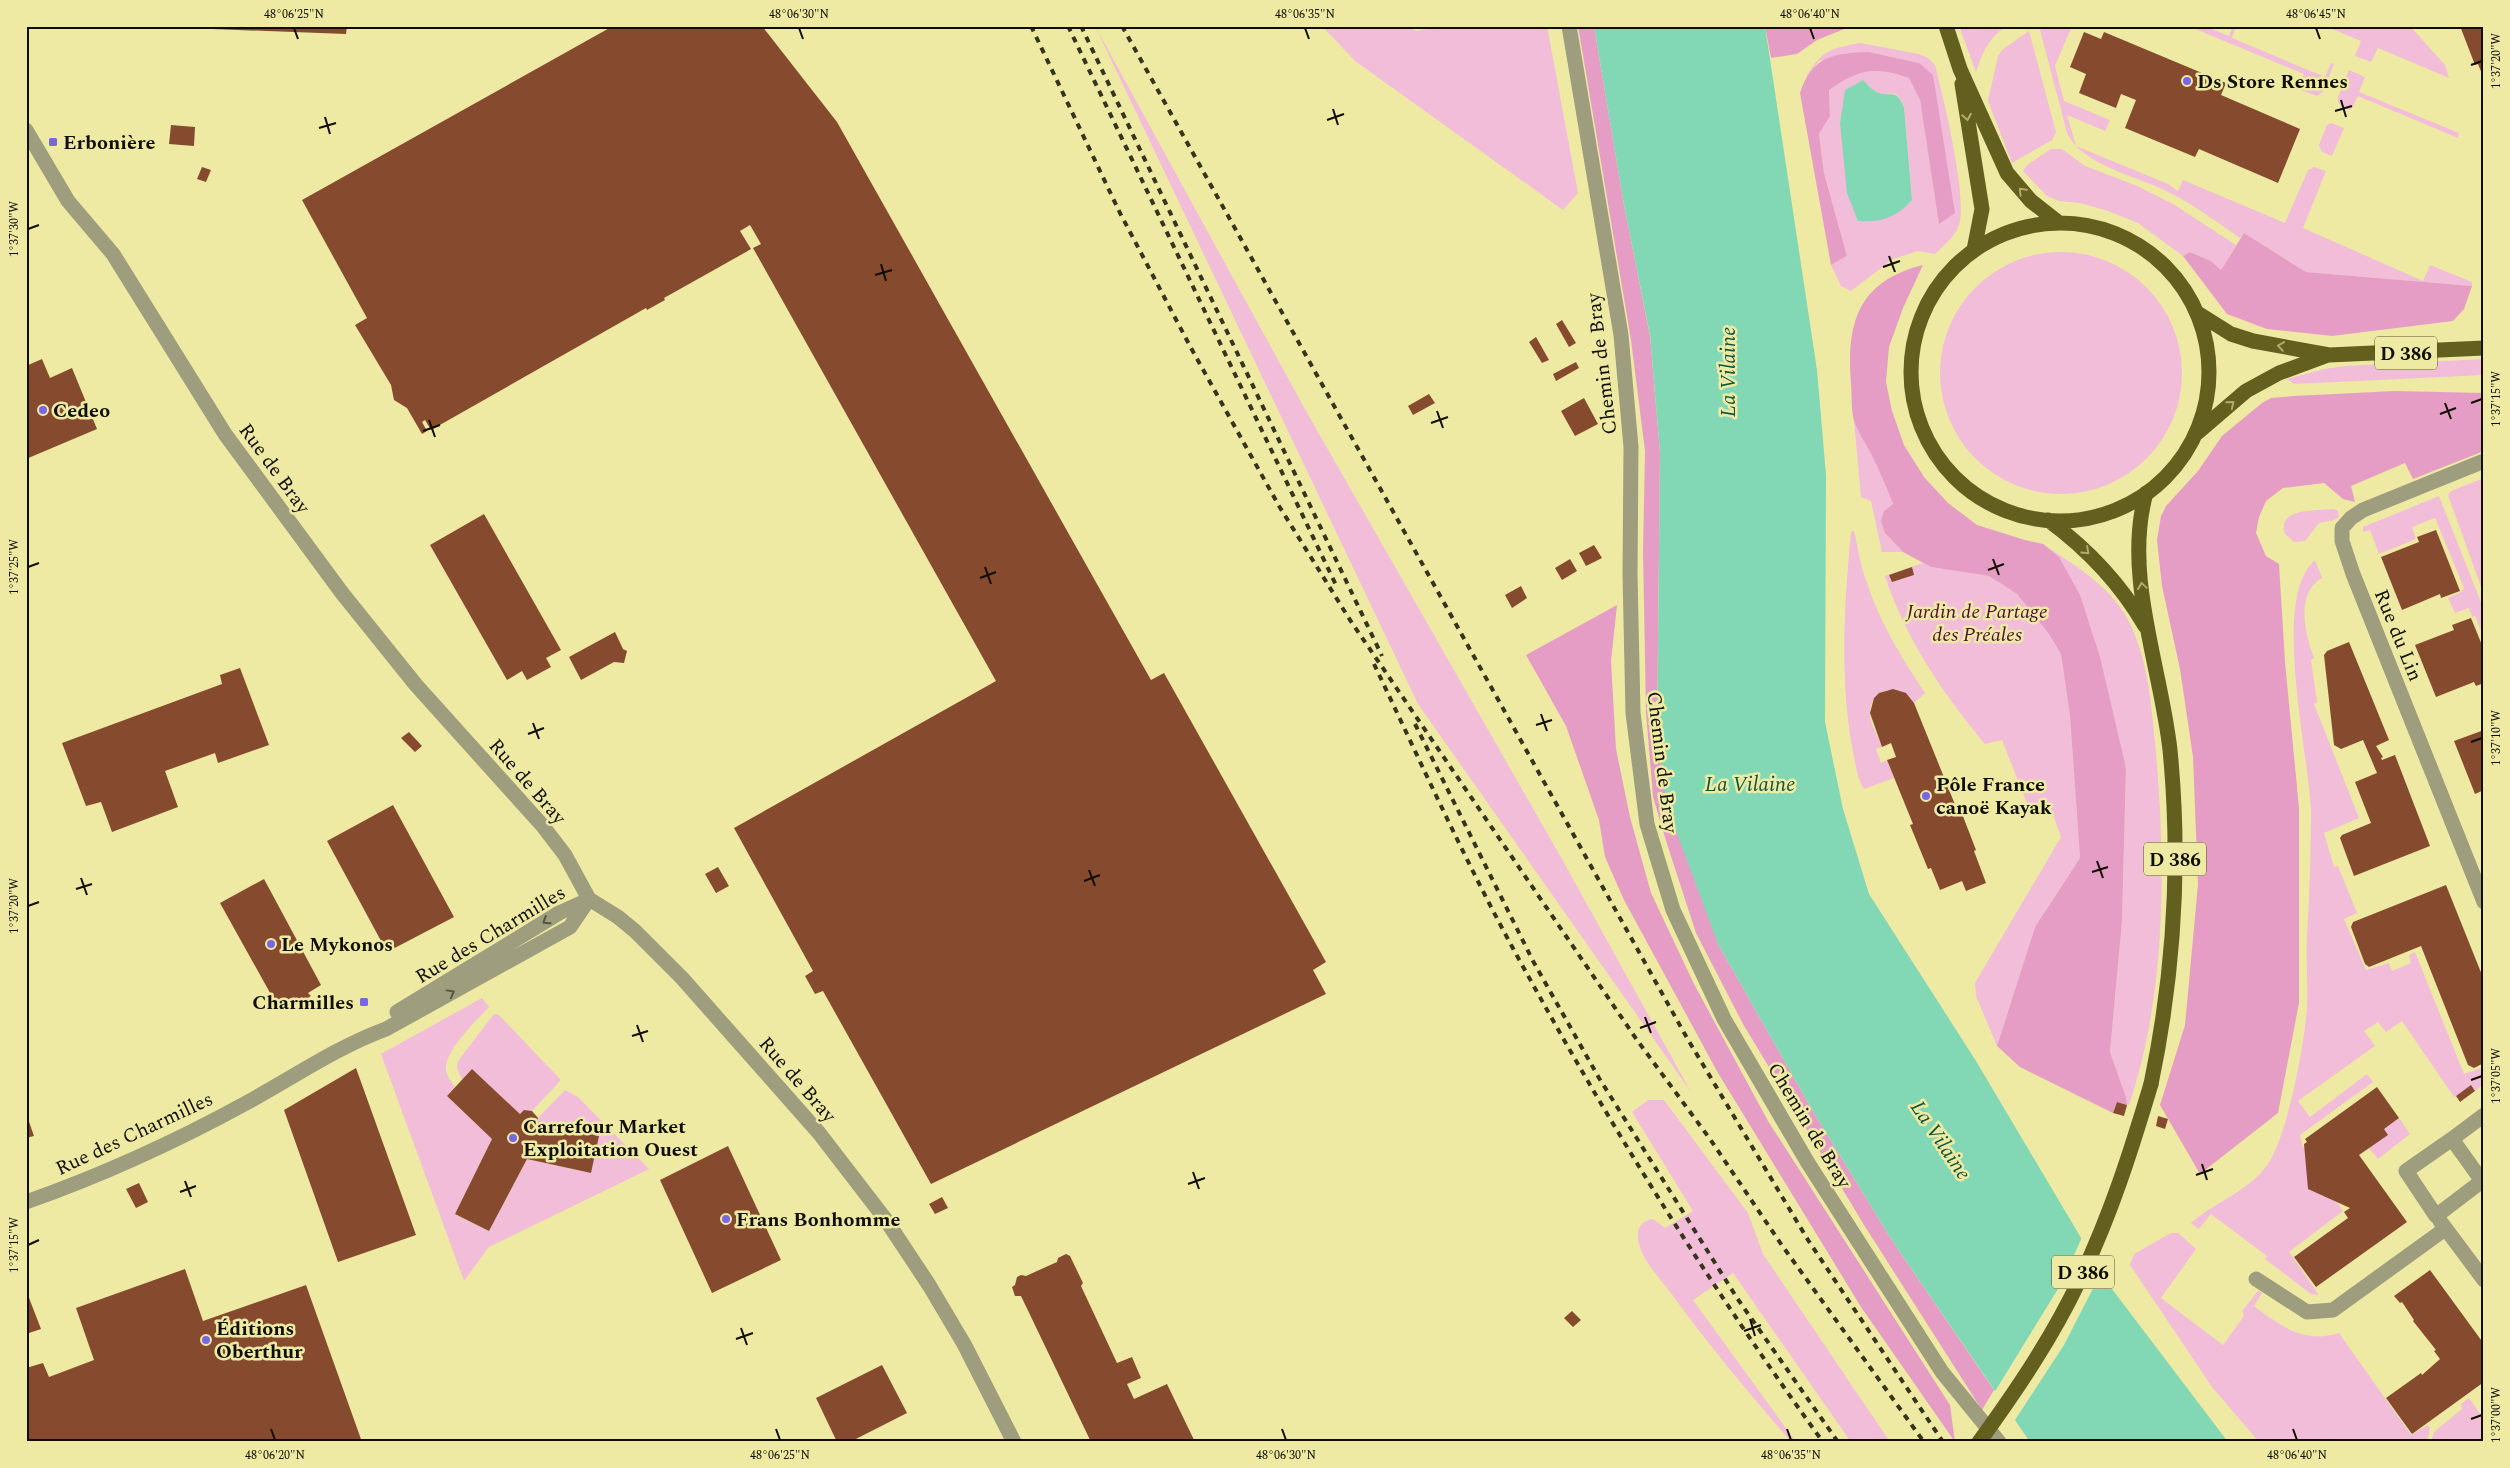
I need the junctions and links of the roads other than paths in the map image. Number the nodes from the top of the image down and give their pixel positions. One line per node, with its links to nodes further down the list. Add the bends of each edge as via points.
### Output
1 (1569, 26): 26 (street, Chemin de Bray, via 1621,334 1631,447 1633,713 1650,834 1673,910 1724,1019 1808,1163 1937,1364)
2 (1946, 26): 3 (main road)
3 (1960, 69): 5 (main road, one-way to 3, via 2031,201 2007,173); 6 (main road, one-way to 6, via 1982,209)
4 (26, 130): 15 (street, Rue de Bray, via 68,201 113,254 225,434 360,616 416,685 542,825 565,855)
5 (2059, 223): 6 (main road, via 2014,230); 7 (main road, via 2102,229 2140,247 2173,276)
6 (1974, 250): 13 (main road, via 1941,282 1919,321 1911,366 1916,411 1935,453 1965,487 2004,510)
7 (2196, 312): 9 (main road, one-way to 7, via 2231,334); 10 (main road, via 2206,353 2207,387 2203,412)
8 (2484, 348): 9 (main road, D 386)
9 (2329, 355): 10 (main road, one-way to 9, via 2246,391 2279,373)
10 (2194, 436): 12 (main road, via 2174,467)
11 (2484, 461): 16 (street, Rue du Lin, via 2363,510 2342,528 2342,541 2352,574)
12 (2146, 493): 13 (main road, via 2122,507 2090,518); 14 (main road, one-way to 12, via 2139,562 2141,511)
13 (2048, 520): 14 (main road, one-way to 14, via 2084,548 2108,573)
14 (2149, 634): 25 (main road, D 386, bridge, via 2165,711 2176,853 2168,987 2151,1084 2121,1183 2079,1281 2033,1362)
15 (589, 899): 19 (street, Rue des Charmilles, via 559,913 381,1021 360,1038 248,1102 164,1145); 24 (street, Rue de Bray, via 624,921 682,978 819,1133 886,1220 929,1285)
16 (2484, 902)
17 (2484, 1115): 18 (street)
18 (2452, 1139): 20 (street, via 2482,1181); 20 (street, via 2406,1171)
19 (26, 1202)
20 (2436, 1216): 21 (street)
21 (2445, 1229): 22 (street, via 2333,1310 2307,1312); 23 (street)
22 (2256, 1279)
23 (2484, 1280)
24 (1014, 1442)
25 (1979, 1442)
26 (1999, 1442)

